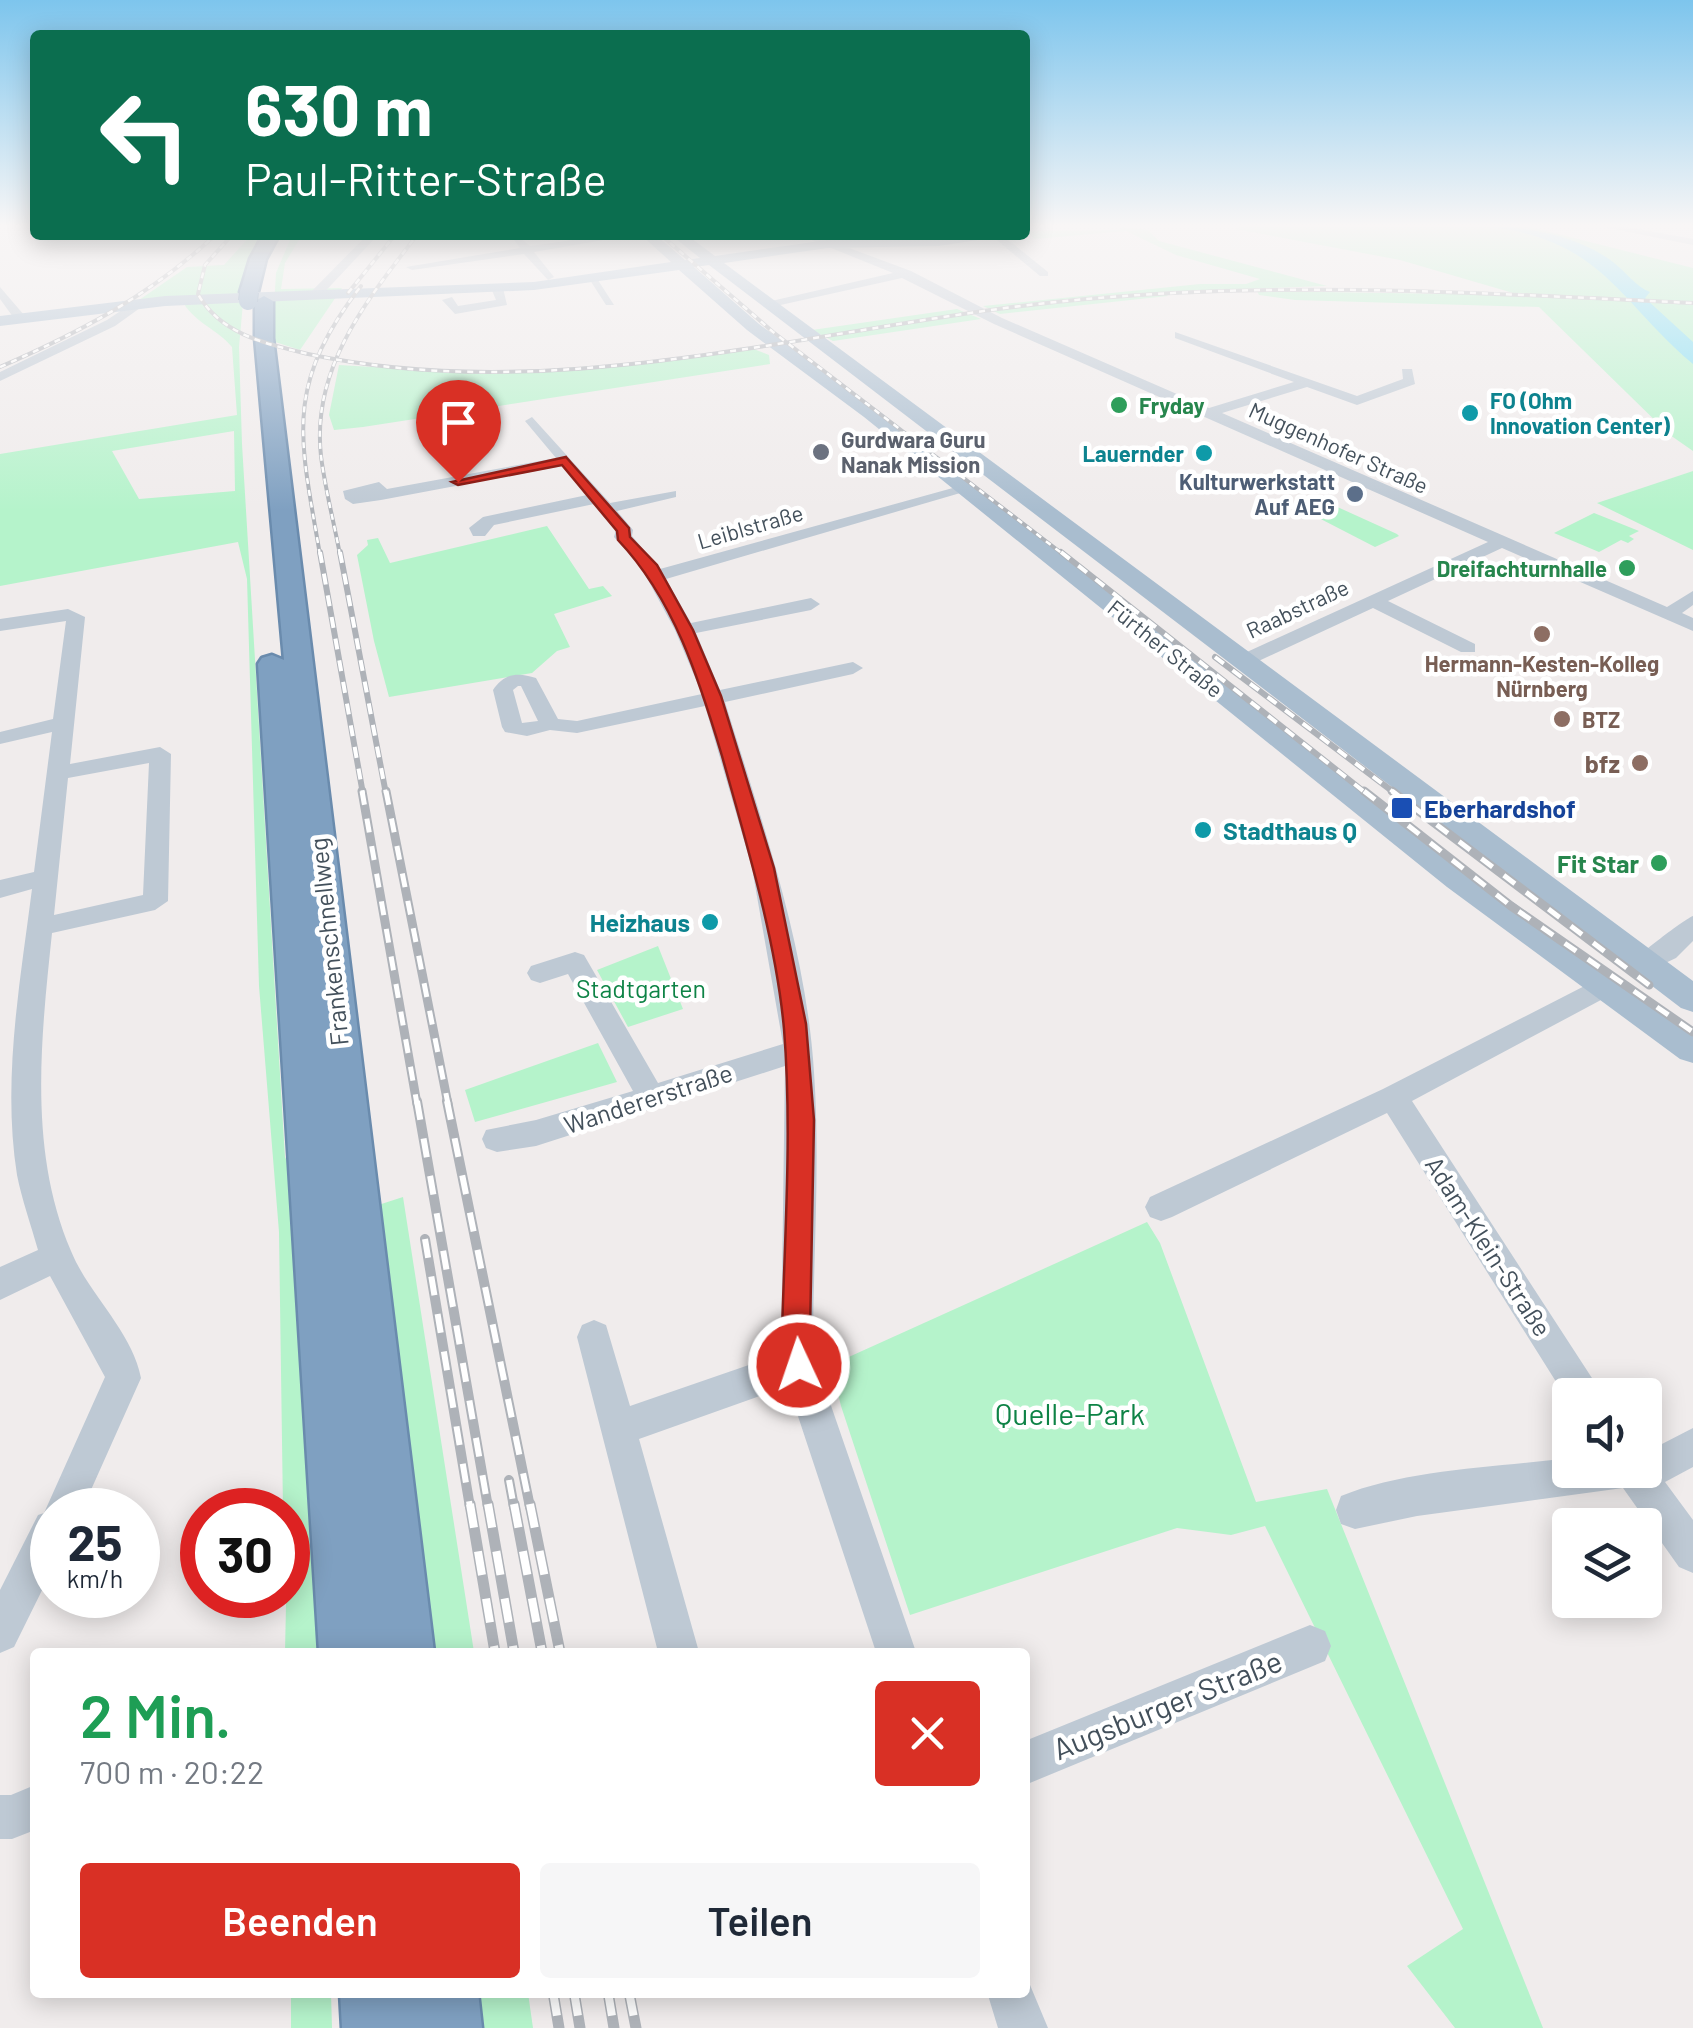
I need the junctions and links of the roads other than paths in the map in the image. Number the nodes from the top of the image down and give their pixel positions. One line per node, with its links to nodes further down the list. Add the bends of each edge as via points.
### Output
1 (112, 322): 9 (street)
2 (255, 322): 66 (highway, Frankenschnellweg, via 253,420)
3 (261, 322): 67 (highway, Frankenschnellweg)
4 (747, 322): 15 (main road, Fürther Straße)
5 (793, 322): 29 (main road, Fürther Straße)
6 (999, 322): 11 (street, Muggenhofer Straße)
7 (1186, 341): 10 (street)
8 (1408, 372): 10 (street, via 1410,381 1357,402)
9 (0, 377)
10 (1306, 382): 11 (street)
11 (1208, 414): 19 (street, Muggenhofer Straße)
12 (532, 421): 13 (street)
13 (566, 461): 16 (street); 17 (street)
14 (655, 477): 17 (street, via 673,497)
15 (950, 488): 20 (street, Leiblstraße); 42 (main road, Fürther Straße)
16 (381, 495)
17 (603, 503): 18 (street, via 489,522); 20 (street)
18 (479, 532)
19 (1501, 542): 22 (street, Raabstraße); 24 (street, Muggenhofer Straße)
20 (653, 571): 27 (street)
21 (1693, 598): 24 (street)
22 (1372, 601): 28 (street, Raabstraße); 29 (street, Raabstraße)
23 (811, 604): 27 (street)
24 (1668, 614): 26 (street, Muggenhofer Straße)
25 (0, 625): 32 (street, via 76,617)
26 (1693, 625)
27 (686, 630): 31 (street)
28 (1468, 648)
29 (1244, 661): 40 (main road, Fürther Straße)
30 (853, 668): 31 (street)
31 (713, 696): 33 (street, via 577,727); 45 (street, via 764,868)
32 (62, 724): 34 (street); 35 (street)
33 (550, 724)
34 (0, 738)
35 (57, 772): 36 (street); 39 (street, via 160,754 155,900)
36 (45, 877): 37 (street); 39 (street)
37 (0, 889)
38 (1693, 925): 40 (street)
39 (39, 926): 50 (street, via 26,1085 33,1176)
40 (1644, 964): 43 (main road, Fürther Straße)
41 (540, 973): 46 (street, via 574,962)
42 (1604, 986): 44 (main road, Fürther Straße); 47 (street)
43 (1693, 999)
44 (1693, 1049)
45 (798, 1050): 46 (street, Wandererstraße); 53 (street)
46 (650, 1097): 48 (street, Wandererstraße)
47 (1393, 1098): 49 (street); 54 (street, Adam-Klein-Straße)
48 (497, 1139)
49 (1161, 1207)
50 (56, 1257): 51 (street); 59 (street, via 123,1378)
51 (0, 1284)
52 (594, 1337): 55 (street)
53 (799, 1365): 55 (street); 69 (street)
54 (1574, 1378)
55 (618, 1428): 68 (street)
56 (1693, 1446): 57 (street)
57 (1662, 1463)
58 (1552, 1479): 61 (street)
59 (72, 1488)
60 (1646, 1488): 62 (street)
61 (1355, 1510)
62 (1693, 1553)
63 (30, 1573): 64 (street)
64 (0, 1633)
65 (1310, 1646): 70 (street, Augsburger Straße)
66 (349, 1648)
67 (404, 1648)
68 (677, 1648)
69 (895, 1648)
70 (1030, 1761)
71 (30, 1808): 72 (street)
72 (0, 1817)
73 (376, 1998): 76 (highway)
74 (443, 1998): 77 (highway)
75 (1013, 1998): 78 (street)
76 (378, 2028)
77 (446, 2028)
78 (1023, 2028)

